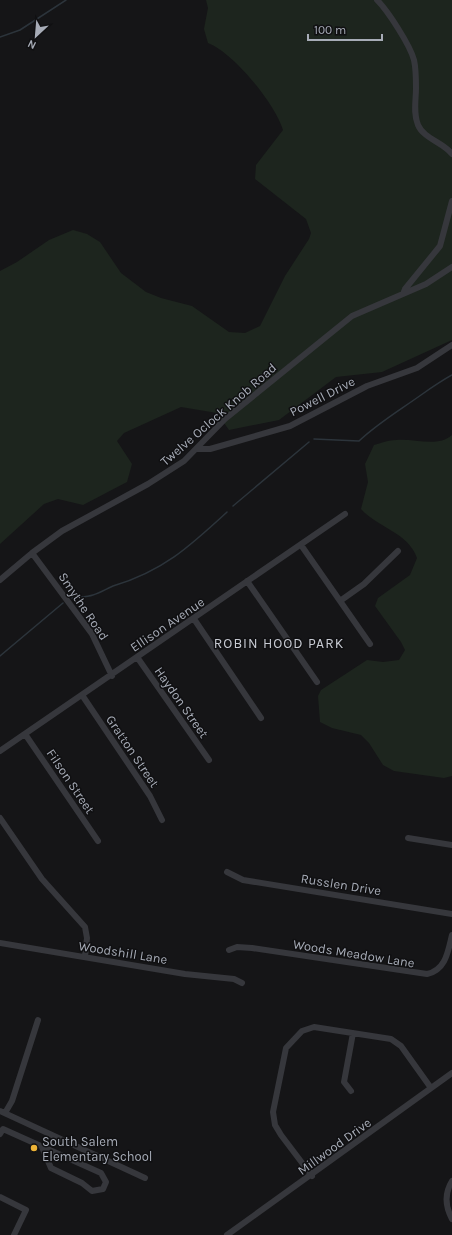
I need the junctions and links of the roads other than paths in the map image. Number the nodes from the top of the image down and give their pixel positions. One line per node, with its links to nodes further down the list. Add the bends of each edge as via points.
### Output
1 (377, 0): 2 (street, via 387,12 414,61 415,114 418,125 425,134)
2 (452, 154)
3 (452, 201): 5 (street, via 440,246)
4 (452, 266): 5 (street, Twelve Oclock Knob Road, via 432,280)
5 (403, 294): 7 (street, Twelve Oclock Knob Road, via 352,316 225,419)
6 (452, 345): 7 (street, Powell Drive, via 417,368 367,386 290,426 210,449)
7 (196, 449): 11 (street, Twelve Oclock Knob Road, via 174,468 62,531)
8 (345, 514): 9 (street, Ellison Avenue)
9 (302, 545): 13 (street, Ellison Avenue); 14 (street)
10 (398, 551): 14 (street, via 364,584)
11 (32, 552): 12 (street, Twelve Oclock Knob Road); 18 (street, Smythe Road, via 92,634)
12 (0, 580)
13 (247, 581): 15 (street, Ellison Avenue); 19 (street)
14 (340, 600): 16 (street)
15 (194, 619): 17 (street, Ellison Avenue); 21 (street)
16 (370, 644)
17 (137, 657): 18 (street, Ellison Avenue); 24 (street, Haydon Street)
18 (112, 676): 20 (street, Ellison Avenue)
19 (317, 682)
20 (82, 696): 22 (street, Ellison Avenue); 26 (street, Gratton Street, via 150,796)
21 (261, 718)
22 (25, 734): 23 (street, Ellison Avenue); 28 (street, Filson Street)
23 (0, 751)
24 (209, 760)
25 (0, 818): 35 (street, via 42,878 82,922 87,933)
26 (162, 820)
27 (408, 838): 29 (street)
28 (98, 841)
29 (452, 845)
30 (227, 872): 31 (street, Russlen Drive, via 243,880)
31 (452, 914)
32 (452, 936): 34 (street, Woods Meadow Lane, via 446,959 437,970 427,974 252,948 237,947)
33 (0, 942): 35 (street, Woodshill Lane)
34 (229, 950)
35 (85, 957): 36 (street, Woodshill Lane, via 185,974 234,979)
36 (242, 983)
37 (38, 1020): 42 (street, via 12,1101)
38 (353, 1033): 40 (street, via 391,1039 401,1046); 41 (street, via 344,1082); 45 (street, via 314,1027 302,1031 286,1048 272,1112 275,1125)
39 (452, 1073): 40 (street, Millwood Drive)
40 (431, 1088): 45 (street, Millwood Drive)
41 (350, 1091)
42 (2, 1112): 46 (street)
43 (0, 1134): 44 (street, via 3,1129)
44 (42, 1147): 44 (street, via 101,1173 106,1182 103,1189 92,1191 82,1183 51,1168)
45 (312, 1176): 51 (street, Millwood Drive)
46 (145, 1178)
47 (452, 1181): 49 (street, via 447,1189 446,1199)
48 (0, 1197): 50 (street, via 26,1210)
49 (452, 1219)
50 (14, 1235)
51 (227, 1235)

